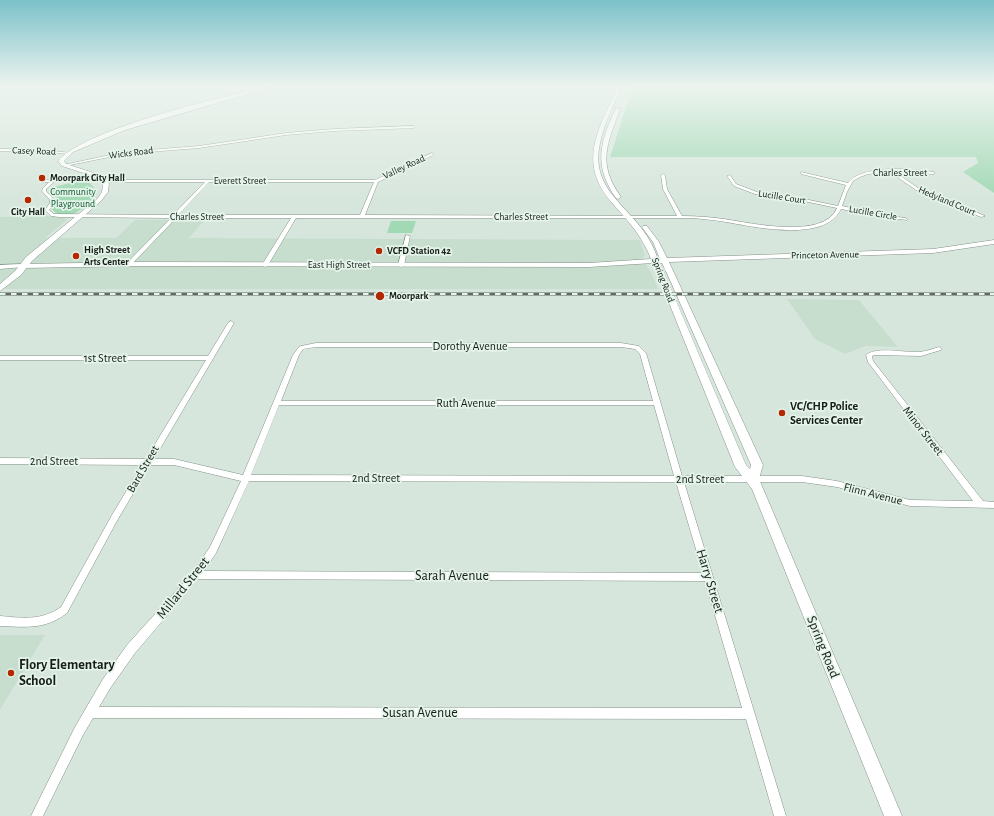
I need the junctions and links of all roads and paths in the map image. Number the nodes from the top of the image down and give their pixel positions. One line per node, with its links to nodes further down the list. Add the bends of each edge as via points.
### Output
1 (142, 124): 6 (main road, via 108,134)
2 (605, 124): 25 (main road, Spring Road, via 596,146 594,163 603,188)
3 (612, 124): 26 (main road, Spring Road, via 604,148 602,162 605,174 612,187)
4 (413, 127): 8 (street, Wicks Road, via 314,131 199,147 124,153)
5 (0, 150): 6 (street, Casey Road)
6 (69, 153): 8 (main road, via 62,161)
7 (432, 154): 17 (street, Valley Road)
8 (65, 165): 15 (main road)
9 (892, 172): 11 (street, Charles Street); 18 (street, Charles Street, via 858,176); 21 (street, Hedyland Court, via 917,188)
10 (802, 173): 18 (street)
11 (933, 173)
12 (663, 175): 27 (street, via 666,189)
13 (728, 176): 19 (street, Lucille Court, via 735,185 756,193)
14 (46, 181): 20 (street, Charles Street, via 53,181 44,189 52,200 47,210 49,213 59,216)
15 (105, 181): 16 (street, Everett Street); 20 (main road, via 104,194)
16 (208, 181): 17 (street, Everett Street); 22 (street)
17 (376, 181): 24 (street)
18 (849, 184): 19 (street, Charles Street)
19 (840, 208): 27 (street, Charles Street, via 828,222 797,228); 28 (street, Lucille Circle)
20 (80, 216): 22 (street, Charles Street); 37 (main road)
21 (982, 216)
22 (172, 217): 23 (street, Charles Street); 33 (street)
23 (294, 217): 24 (street, Charles Street); 34 (street)
24 (362, 217): 25 (street, Charles Street)
25 (628, 217): 26 (street, Charles Street); 32 (main road, Spring Road, via 645,238)
26 (637, 217): 27 (street, Charles Street); 31 (main road, Spring Road, via 652,236)
27 (680, 217)
28 (905, 219)
29 (408, 236): 35 (street)
30 (994, 242): 31 (main road, Princeton Avenue, via 920,252)
31 (664, 260): 32 (main road, Princeton Avenue); 54 (main road, Spring Road, via 757,466)
32 (656, 261): 36 (main road, East High Street); 39 (main road, Spring Road)
33 (128, 264): 34 (main road, East High Street); 37 (main road, East High Street)
34 (265, 264): 35 (main road, East High Street)
35 (401, 265): 36 (main road, East High Street)
36 (589, 265): 39 (main road, via 650,268 657,270)
37 (22, 266): 38 (street); 40 (main road); 41 (main road, via 18,273)
38 (0, 267)
39 (661, 276): 54 (main road, Spring Road, via 741,467)
40 (0, 280)
41 (0, 288)
42 (231, 323): 47 (street, Bard Street)
43 (304, 346): 44 (street, Dorothy Avenue); 48 (street, Millard Street, via 298,351)
44 (637, 347): 49 (street, Harry Street, via 643,353)
45 (939, 349): 55 (street, Minor Street, via 921,354 883,352 869,356 873,367)
46 (0, 358): 47 (street, 1st Street)
47 (210, 358): 51 (street, Bard Street)
48 (277, 403): 49 (street, Ruth Avenue); 52 (street, Millard Street)
49 (656, 403): 53 (street, Harry Street)
50 (0, 461): 51 (street, 2nd Street)
51 (147, 462): 52 (street, 2nd Street, via 183,463); 59 (street, Bard Street, via 69,603 57,616 42,622)
52 (246, 478): 53 (street, 2nd Street); 57 (street, Millard Street, via 213,550)
53 (679, 479): 54 (street, 2nd Street); 58 (street, Harry Street)
54 (753, 479): 55 (street, Flinn Avenue, via 821,481 910,503); 64 (main road, Spring Road)
55 (981, 505): 56 (street, Flinn Avenue)
56 (994, 505)
57 (196, 576): 58 (street, Sarah Avenue); 60 (street, Millard Street, via 131,649)
58 (709, 577): 61 (street, Harry Street)
59 (0, 621)
60 (90, 712): 61 (street, Susan Avenue); 62 (street, Millard Street)
61 (750, 714): 63 (street, Harry Street)
62 (37, 816)
63 (780, 816)
64 (893, 816)

